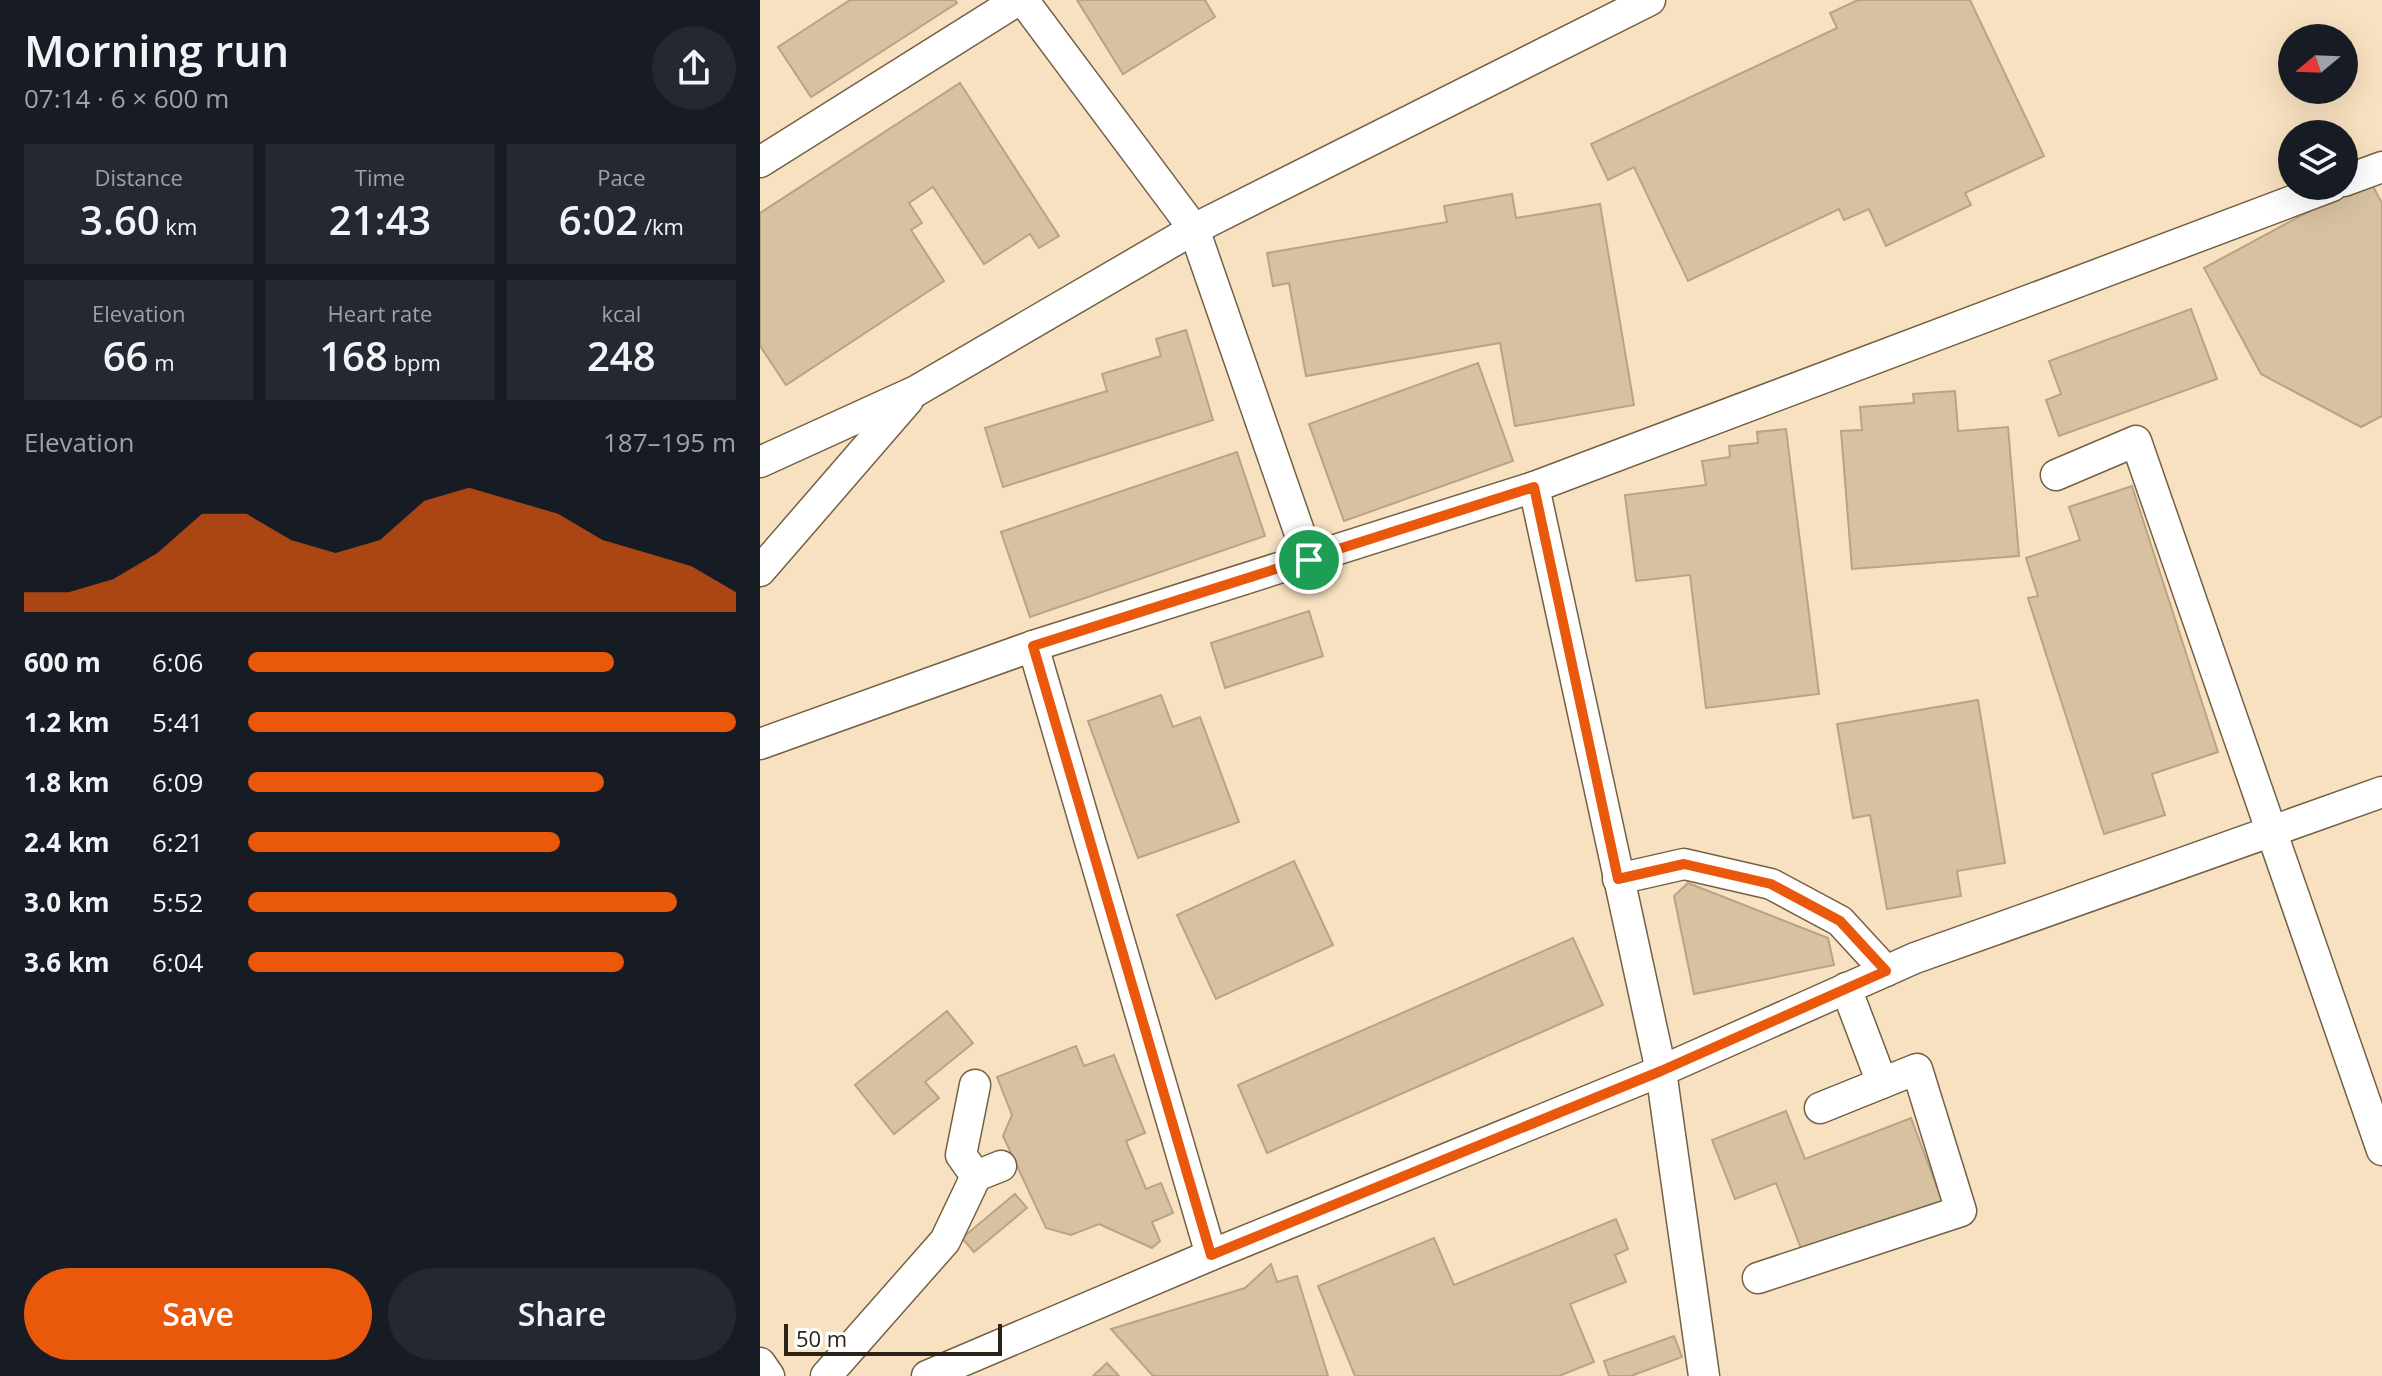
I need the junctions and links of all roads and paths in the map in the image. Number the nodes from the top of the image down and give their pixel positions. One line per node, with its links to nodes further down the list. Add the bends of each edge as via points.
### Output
1 (1021, 0): 3 (street); 7 (street)
2 (1650, 0): 7 (street)
3 (760, 162)
4 (2382, 167): 5 (street)
5 (2358, 176)
6 (2295, 200): 11 (street)
7 (1194, 229): 8 (street); 12 (street)
8 (916, 391): 9 (street); 13 (street)
9 (760, 462)
10 (2056, 475): 17 (street, via 2136,441)
11 (1534, 487): 12 (street); 18 (street)
12 (1309, 560): 14 (street)
13 (760, 571)
14 (1033, 646): 15 (street); 26 (street)
15 (760, 744)
16 (2382, 792): 17 (street)
17 (2273, 828): 19 (street); 25 (street)
18 (1618, 879): 19 (street, via 1684,864 1771,884 1840,921); 21 (street)
19 (1886, 971): 20 (street)
20 (1846, 988): 21 (street); 22 (street)
21 (1661, 1071): 26 (street); 32 (street)
22 (1882, 1083): 24 (street); 27 (street, via 1917,1069 1961,1211)
23 (975, 1085): 30 (street, via 961,1155 989,1171 945,1241)
24 (1820, 1108)
25 (2382, 1150)
26 (1211, 1255): 31 (street)
27 (1758, 1278)
28 (760, 1363): 29 (street)
29 (769, 1376)
30 (826, 1376)
31 (927, 1376)
32 (1704, 1376)

